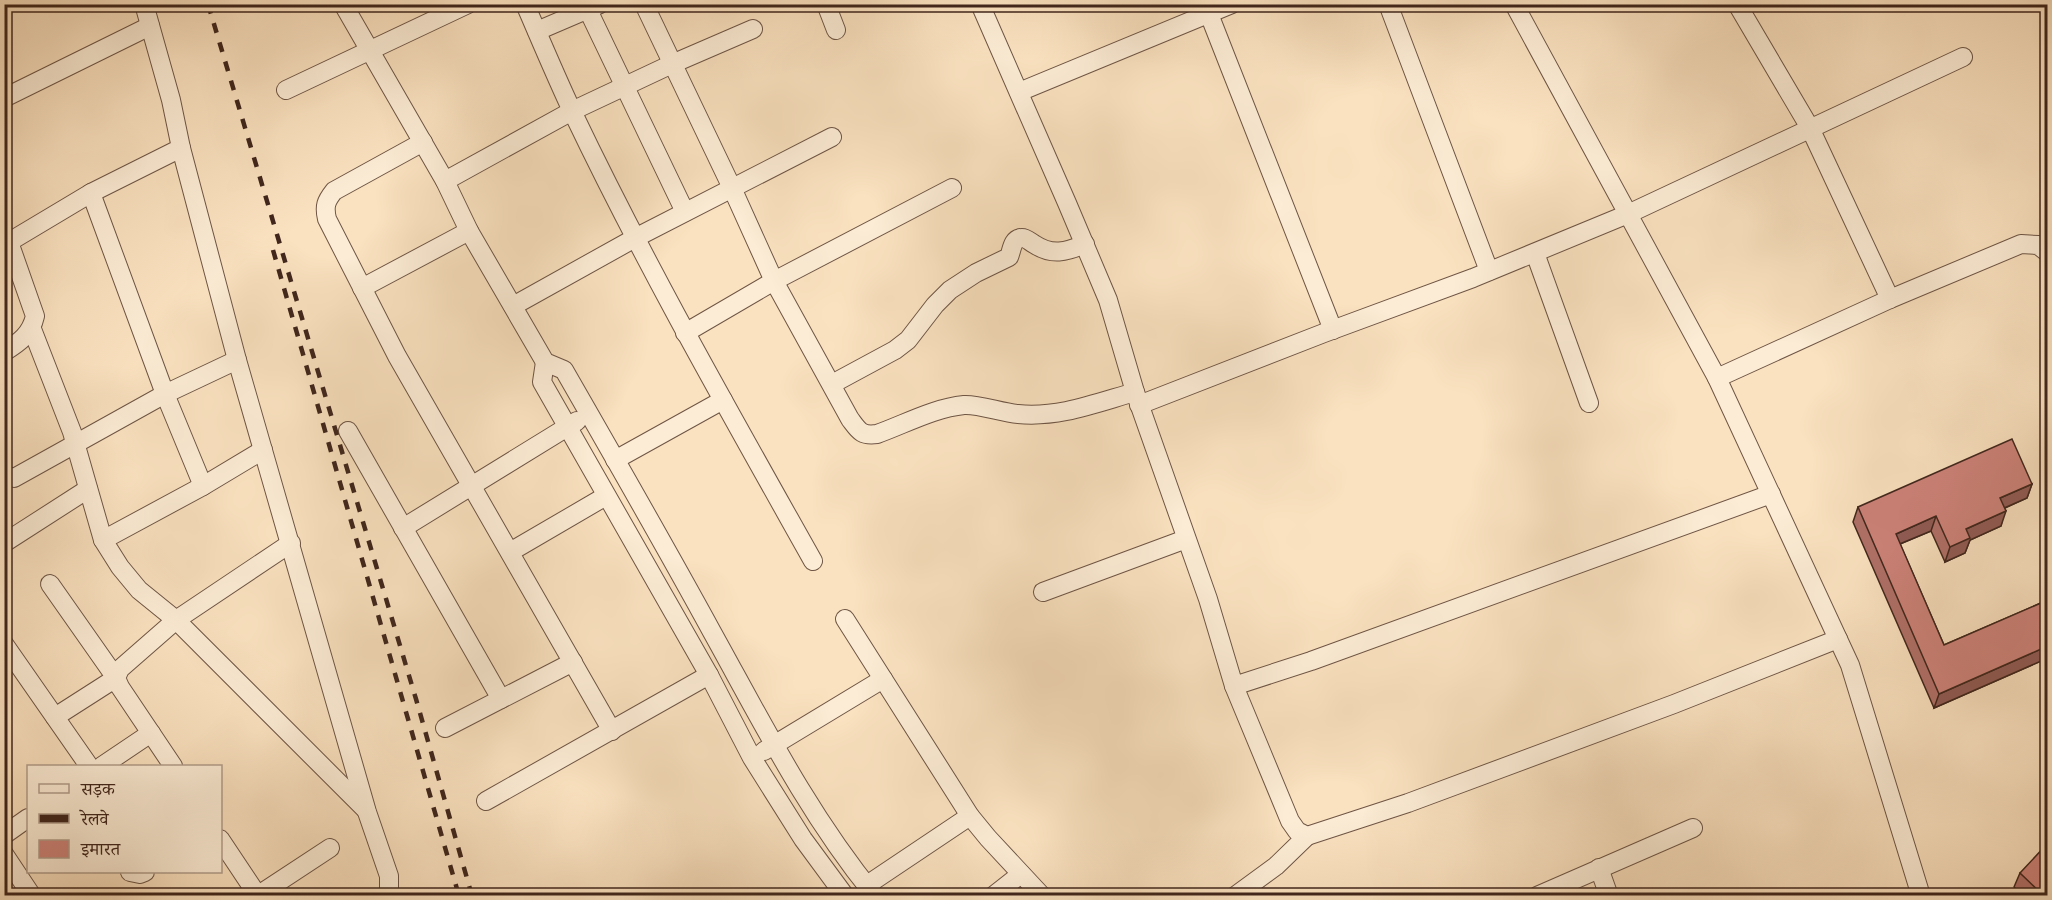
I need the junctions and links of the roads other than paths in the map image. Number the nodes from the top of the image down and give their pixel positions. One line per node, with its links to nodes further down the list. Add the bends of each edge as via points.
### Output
1 (144, 4): 14 (street)
2 (343, 4): 18 (street)
3 (468, 4): 18 (street)
4 (525, 4): 17 (street)
5 (644, 4): 20 (street)
6 (826, 4): 16 (street)
7 (980, 4): 23 (street)
8 (1232, 4): 13 (street)
9 (1388, 4): 42 (street)
10 (1514, 4): 35 (street)
11 (1737, 4): 26 (street)
12 (594, 7): 17 (street); 21 (street)
13 (1209, 14): 23 (street); 48 (street)
14 (150, 26): 24 (street); 29 (street)
15 (753, 29): 20 (street)
16 (836, 30)
17 (537, 31): 25 (street)
18 (370, 51): 22 (street); 28 (street)
19 (1963, 57): 26 (street)
20 (672, 64): 21 (street); 31 (street)
21 (623, 87): 25 (street); 34 (street)
22 (286, 90)
23 (1019, 92): 39 (street)
24 (4, 98)
25 (572, 111): 30 (street); 37 (street)
26 (1810, 128): 35 (street); 45 (street)
27 (831, 137): 31 (street)
28 (423, 142): 30 (street); 44 (street, via 334,191 326,200 327,219)
29 (181, 148): 33 (street); 51 (street)
30 (446, 181): 36 (street)
31 (732, 188): 34 (street); 43 (street)
32 (952, 188): 43 (street)
33 (91, 193): 38 (street); 55 (street)
34 (685, 212): 37 (street)
35 (1628, 214): 40 (street); 53 (street)
36 (469, 231): 44 (street); 46 (street)
37 (635, 238): 46 (street); 49 (street)
38 (7, 243): 47 (street, via 35,316)
39 (1085, 244): 54 (street, via 1055,253 1021,238 1012,245 1009,257 941,297 902,345); 56 (street, via 1108,300)
40 (1534, 253): 42 (street); 58 (street)
41 (2048, 253): 45 (street, via 2038,245 2020,244)
42 (1489, 271): 48 (street)
43 (774, 282): 49 (street); 54 (street)
44 (362, 288): 67 (street)
45 (1890, 299): 53 (street)
46 (513, 306): 52 (street)
47 (32, 328): 50 (street); 62 (street)
48 (1334, 330): 56 (street)
49 (685, 333): 57 (street)
50 (4, 352)
51 (237, 360): 55 (street); 63 (street)
52 (545, 362): 59 (street, via 564,370); 60 (street, via 542,382)
53 (1716, 378): 69 (street)
54 (832, 384): 56 (street, via 850,419 867,436 967,405 1039,415)
55 (165, 393): 62 (street); 66 (street)
56 (1137, 399): 72 (street)
57 (723, 400): 64 (street); 77 (street)
58 (1589, 402)
59 (590, 414): 60 (street); 64 (street)
60 (568, 426): 67 (street); 70 (street)
61 (348, 431): 71 (street)
62 (76, 445): 65 (street, via 14,478); 68 (street)
63 (263, 450): 66 (street); 75 (street)
64 (615, 460): 94 (street)
65 (4, 475)
66 (203, 486): 73 (street)
67 (472, 486): 71 (street); 76 (street)
68 (88, 489): 73 (street); 74 (street)
69 (1771, 494): 82 (street); 88 (street)
70 (606, 496): 76 (street); 85 (street)
71 (403, 528): 89 (street)
72 (1186, 539): 79 (street); 88 (street)
73 (102, 540): 80 (street, via 139,590)
74 (4, 543)
75 (291, 543): 80 (street); 100 (street)
76 (510, 552): 84 (street)
77 (813, 561)
78 (50, 585): 86 (street)
79 (1043, 592)
80 (176, 620): 86 (street, via 120,669); 100 (street)
81 (845, 620): 87 (street)
82 (1838, 639): 105 (street, via 1419,799); 121 (street, via 1850,665)
83 (4, 644): 90 (street)
84 (573, 662): 89 (street); 92 (street)
85 (709, 675): 92 (street); 95 (street)
86 (116, 678): 90 (street); 93 (street)
87 (883, 679): 94 (street); 101 (street)
88 (1234, 686): 105 (street, via 1290,821)
89 (501, 699): 91 (street)
90 (55, 717): 96 (street)
91 (445, 728)
92 (612, 731): 99 (street)
93 (150, 733): 97 (street); 98 (street)
94 (774, 745): 95 (street); 111 (street, via 824,829)
95 (752, 758): 115 (street)
96 (88, 765)
97 (103, 765)
98 (171, 765)
99 (486, 801)
100 (367, 812): 114 (street, via 389,876)
101 (970, 816): 110 (street); 111 (street)
102 (27, 819): 104 (street)
103 (1693, 828): 109 (street)
104 (4, 835)
105 (1307, 836): 118 (street)
106 (222, 842): 112 (street)
107 (330, 848): 112 (street)
108 (4, 854): 113 (street)
109 (1599, 868): 119 (street); 120 (street)
110 (1021, 874): 116 (street); 117 (street)
111 (871, 890)
112 (257, 895)
113 (32, 896)
114 (389, 896)
115 (845, 896)
116 (993, 896)
117 (1042, 896)
118 (1235, 896)
119 (1537, 896)
120 (1609, 896)
121 (1921, 896)

